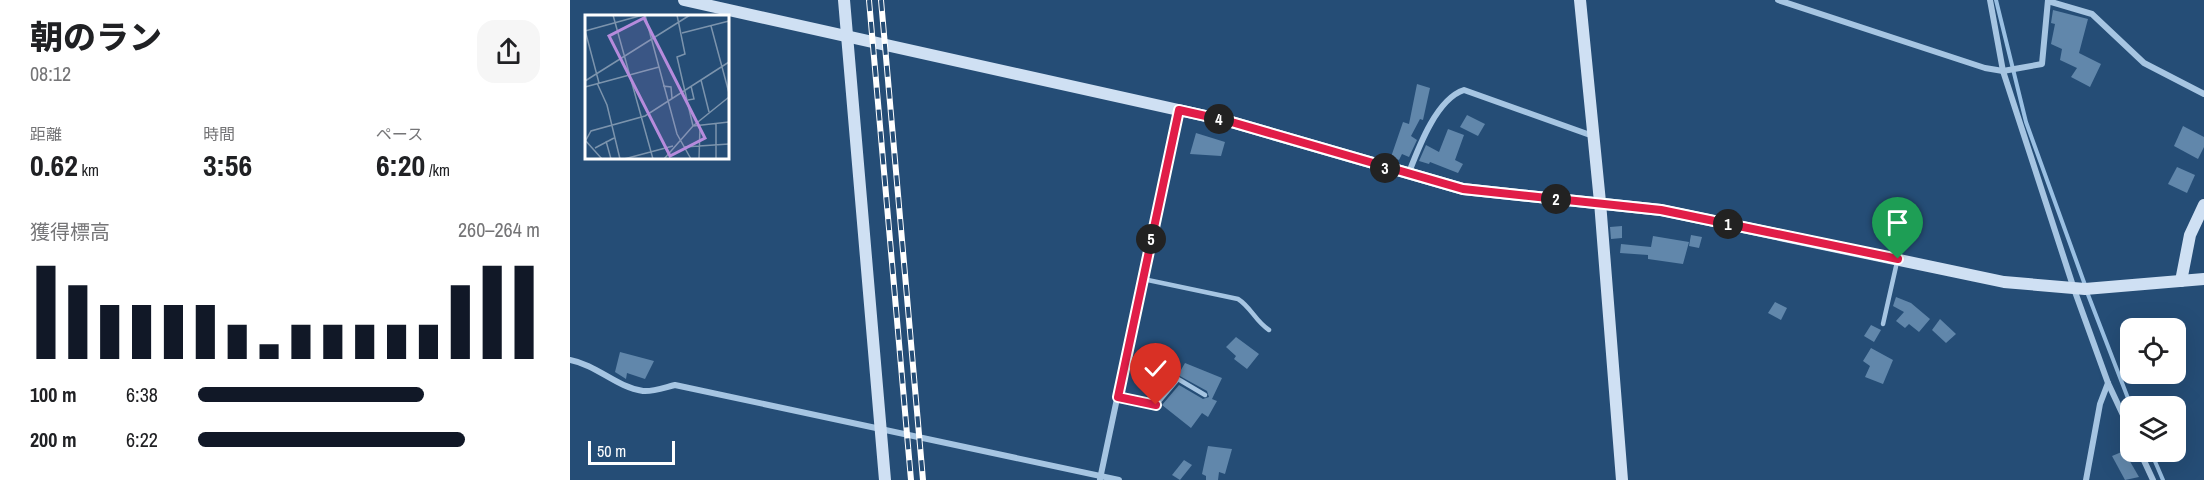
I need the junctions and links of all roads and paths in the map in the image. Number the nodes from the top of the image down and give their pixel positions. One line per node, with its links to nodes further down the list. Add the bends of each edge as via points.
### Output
1 (684, 0): 7 (street)
2 (844, 0): 7 (street)
3 (1580, 0): 11 (street)
4 (1778, 0): 8 (street)
5 (1990, 0): 8 (street)
6 (2048, 0): 8 (street, via 2042,64); 9 (street, via 2092,14 2144,63)
7 (847, 35): 10 (street); 27 (street)
8 (2003, 71): 19 (street)
9 (2204, 94)
10 (1179, 110): 12 (street); 16 (street)
11 (1593, 136): 12 (street, via 1464,90 1451,94 1420,142); 13 (street)
12 (1408, 175): 13 (street, via 1463,189)
13 (1600, 202): 15 (street, via 1661,210); 32 (street)
14 (2204, 205): 18 (street, via 2190,235)
15 (1898, 259): 19 (street, via 2004,282); 20 (lane)
16 (1143, 279): 21 (lane, via 1238,299 1245,303 1256,322); 25 (street)
17 (2204, 279): 18 (street)
18 (2181, 281): 19 (street)
19 (2074, 289): 23 (street)
20 (1882, 324)
21 (1269, 330)
22 (570, 360): 27 (street, via 645,392 675,385)
23 (2108, 383): 26 (street); 33 (street, via 2100,404)
24 (1205, 395): 25 (lane, via 1178,379 1156,405)
25 (1118, 397): 29 (street)
26 (2120, 409)
27 (880, 428): 29 (street); 30 (street)
28 (2145, 462): 34 (street)
29 (1101, 478): 31 (street)
30 (885, 480)
31 (1119, 480)
32 (1622, 480)
33 (2086, 480)
34 (2153, 480)

